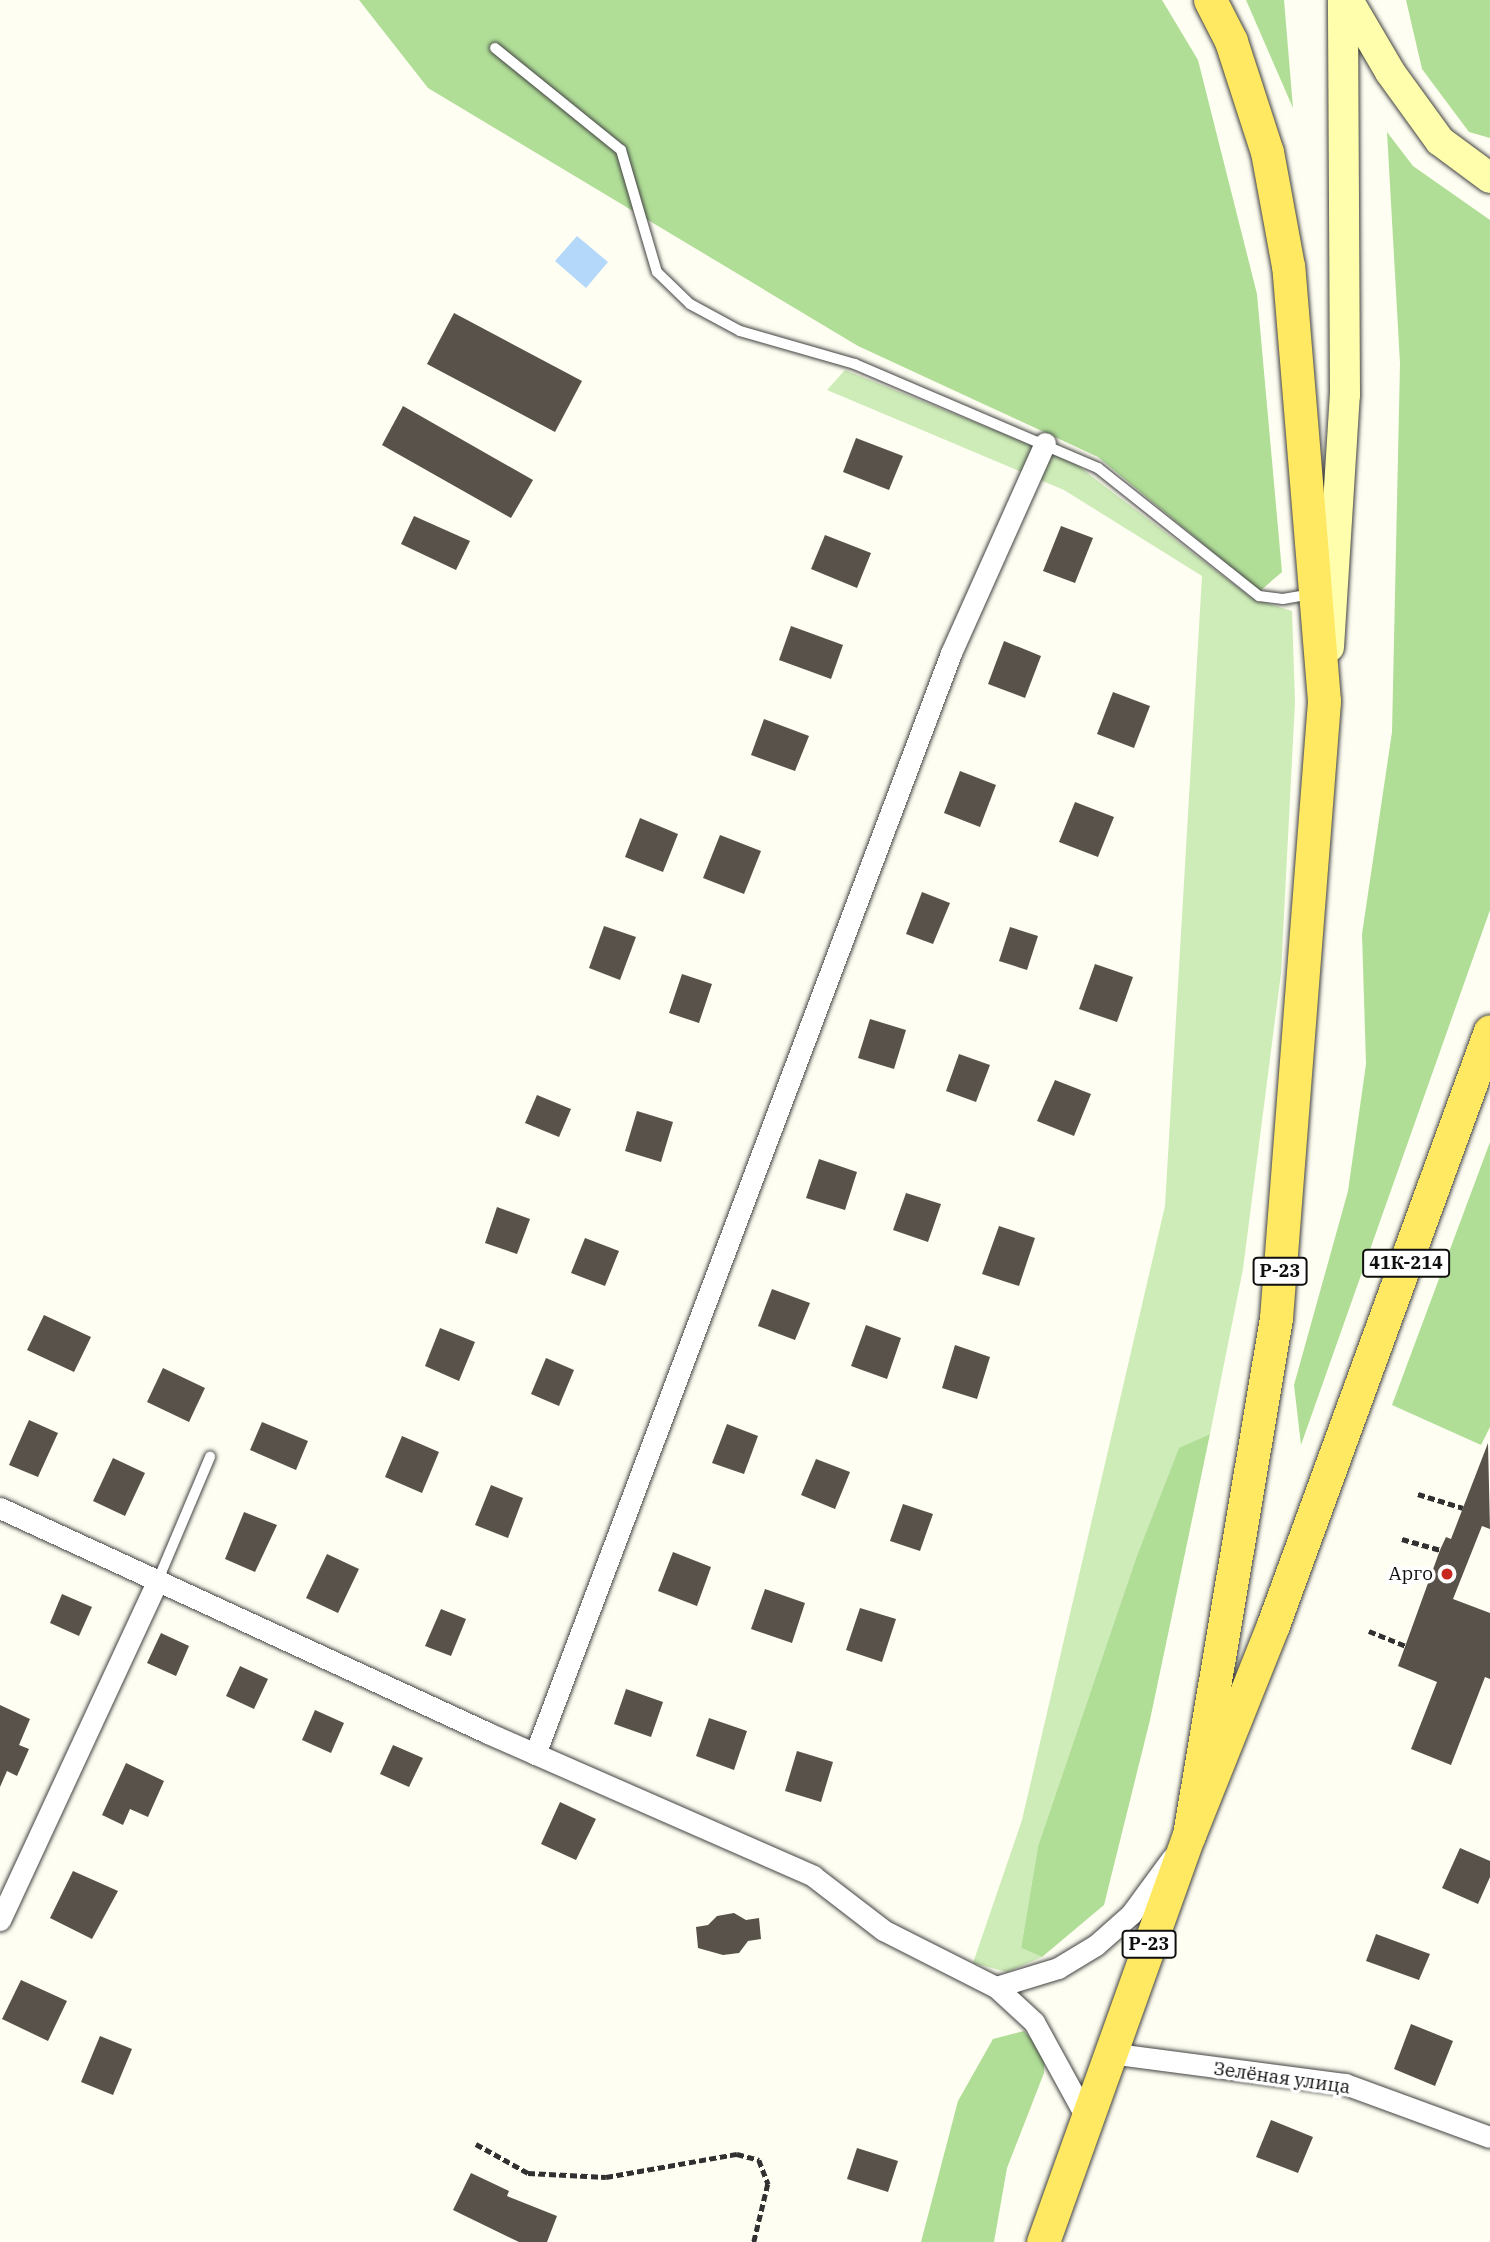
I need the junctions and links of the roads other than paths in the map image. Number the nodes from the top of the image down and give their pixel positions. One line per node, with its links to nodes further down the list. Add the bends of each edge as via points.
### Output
1 (1210, 0): 7 (main road, via 1231,41 1267,152 1288,266)
2 (1343, 0): 8 (main road, Р-23, via 1345,395)
3 (1348, 0): 5 (main road, via 1390,72 1440,141)
4 (495, 48): 6 (lane, via 621,150 657,272 691,303 740,331 855,364)
5 (1490, 178)
6 (1045, 443): 7 (lane, via 1098,468 1259,596 1283,599); 13 (street, via 951,653)
7 (1313, 593): 8 (main road)
8 (1324, 701): 14 (main road, Р-23, via 1276,1318)
9 (1490, 1031): 14 (main road, 41К-214, via 1288,1586)
10 (210, 1457): 12 (lane)
11 (0, 1508): 12 (street)
12 (158, 1580): 13 (street); 15 (street)
13 (535, 1754): 16 (street, via 813,1876 883,1930)
14 (1189, 1835): 16 (street, via 1131,1914 1096,1945 1058,1968); 17 (main road, Р-23)
15 (0, 1920)
16 (996, 1987): 18 (street, via 1034,2022)
17 (1109, 2053): 18 (main road, Р-23); 19 (street, Зелёная улица, via 1345,2084)
18 (1087, 2119): 20 (main road, Р-23)
19 (1490, 2137)
20 (1043, 2242)

